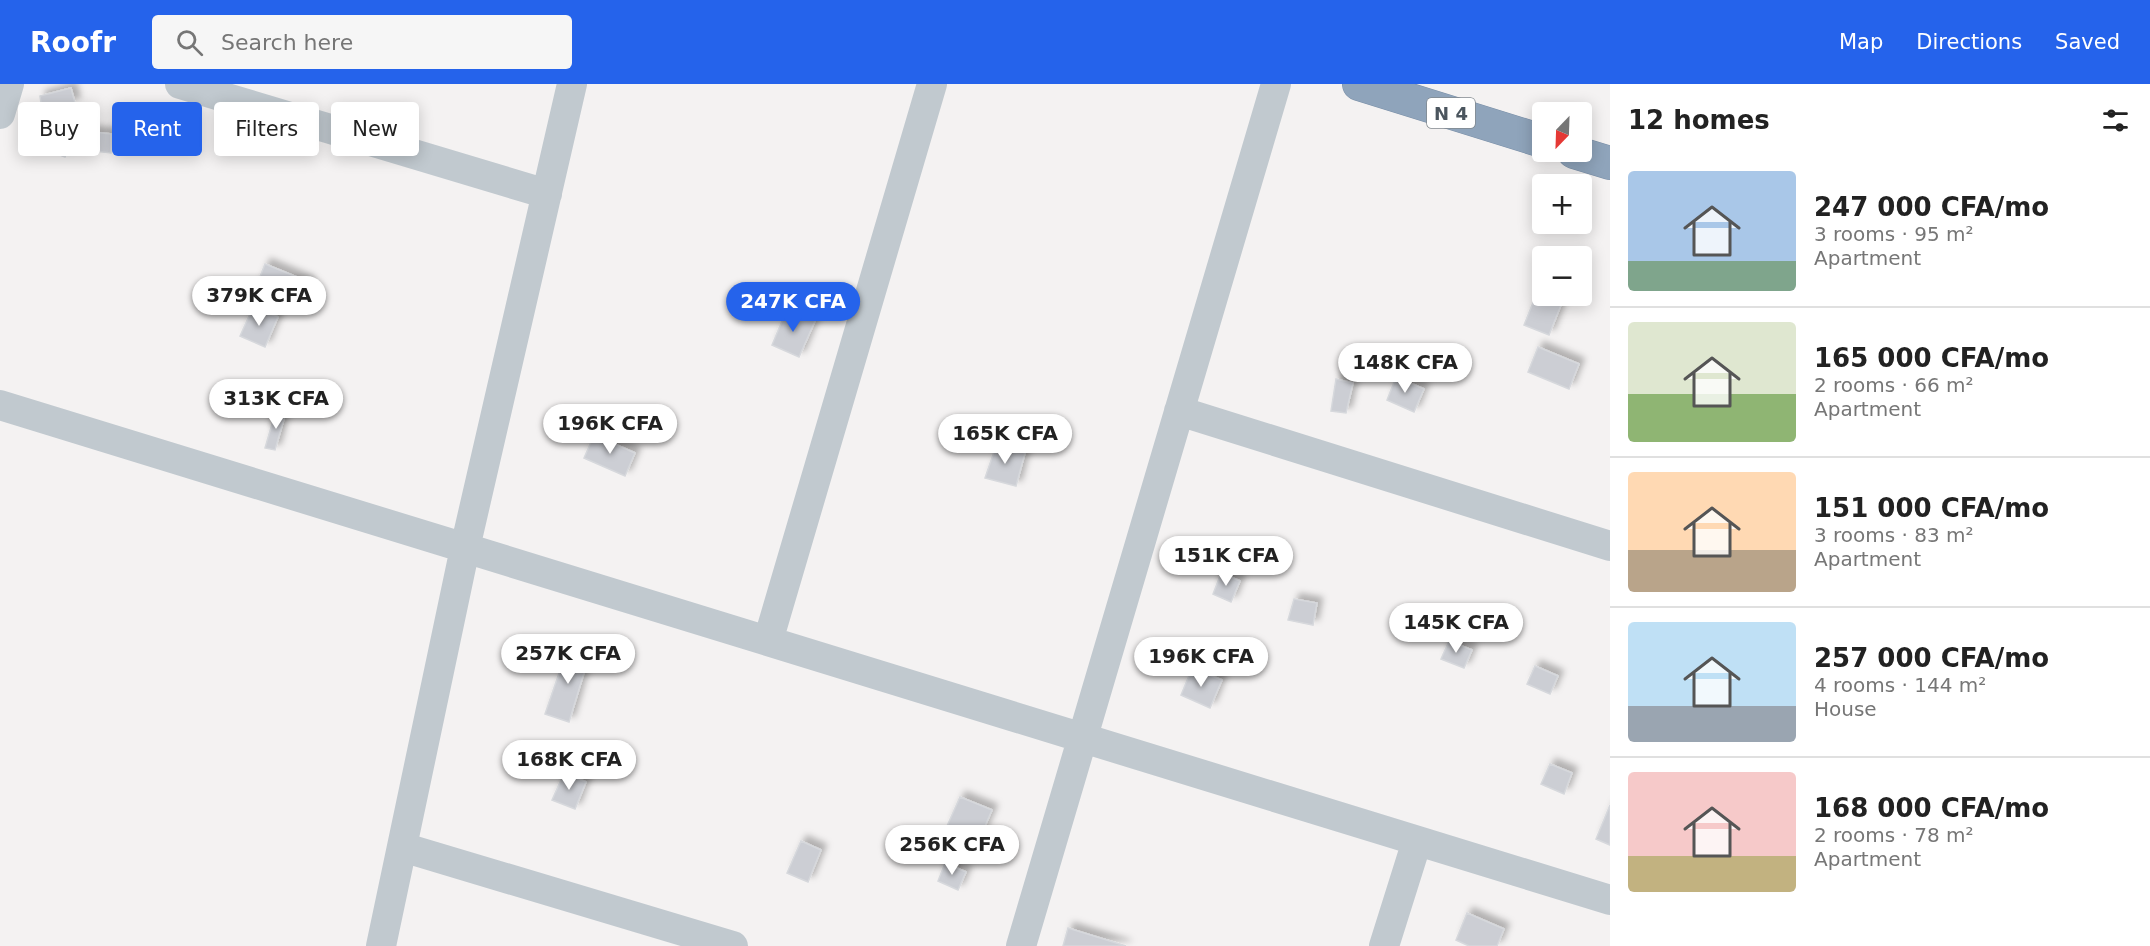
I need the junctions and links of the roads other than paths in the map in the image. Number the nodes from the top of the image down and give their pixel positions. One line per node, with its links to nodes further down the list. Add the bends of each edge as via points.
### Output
1 (9, 84): 7 (street)
2 (180, 84): 11 (street)
3 (572, 84): 11 (street)
4 (932, 84): 16 (street)
5 (1276, 84): 13 (street)
6 (1359, 84): 8 (highway, N 4)
7 (0, 114)
8 (1532, 138)
9 (1592, 158): 10 (highway)
10 (1610, 163)
11 (547, 194): 15 (street)
12 (0, 405): 15 (street)
13 (1179, 411): 14 (street); 17 (street)
14 (1610, 546)
15 (465, 548): 16 (street); 19 (street)
16 (768, 641): 17 (street)
17 (1082, 737): 18 (street); 23 (street)
18 (1417, 841): 20 (street); 24 (street)
19 (402, 847): 21 (street); 22 (street)
20 (1610, 900)
21 (729, 945)
22 (381, 946)
23 (1021, 946)
24 (1384, 946)

